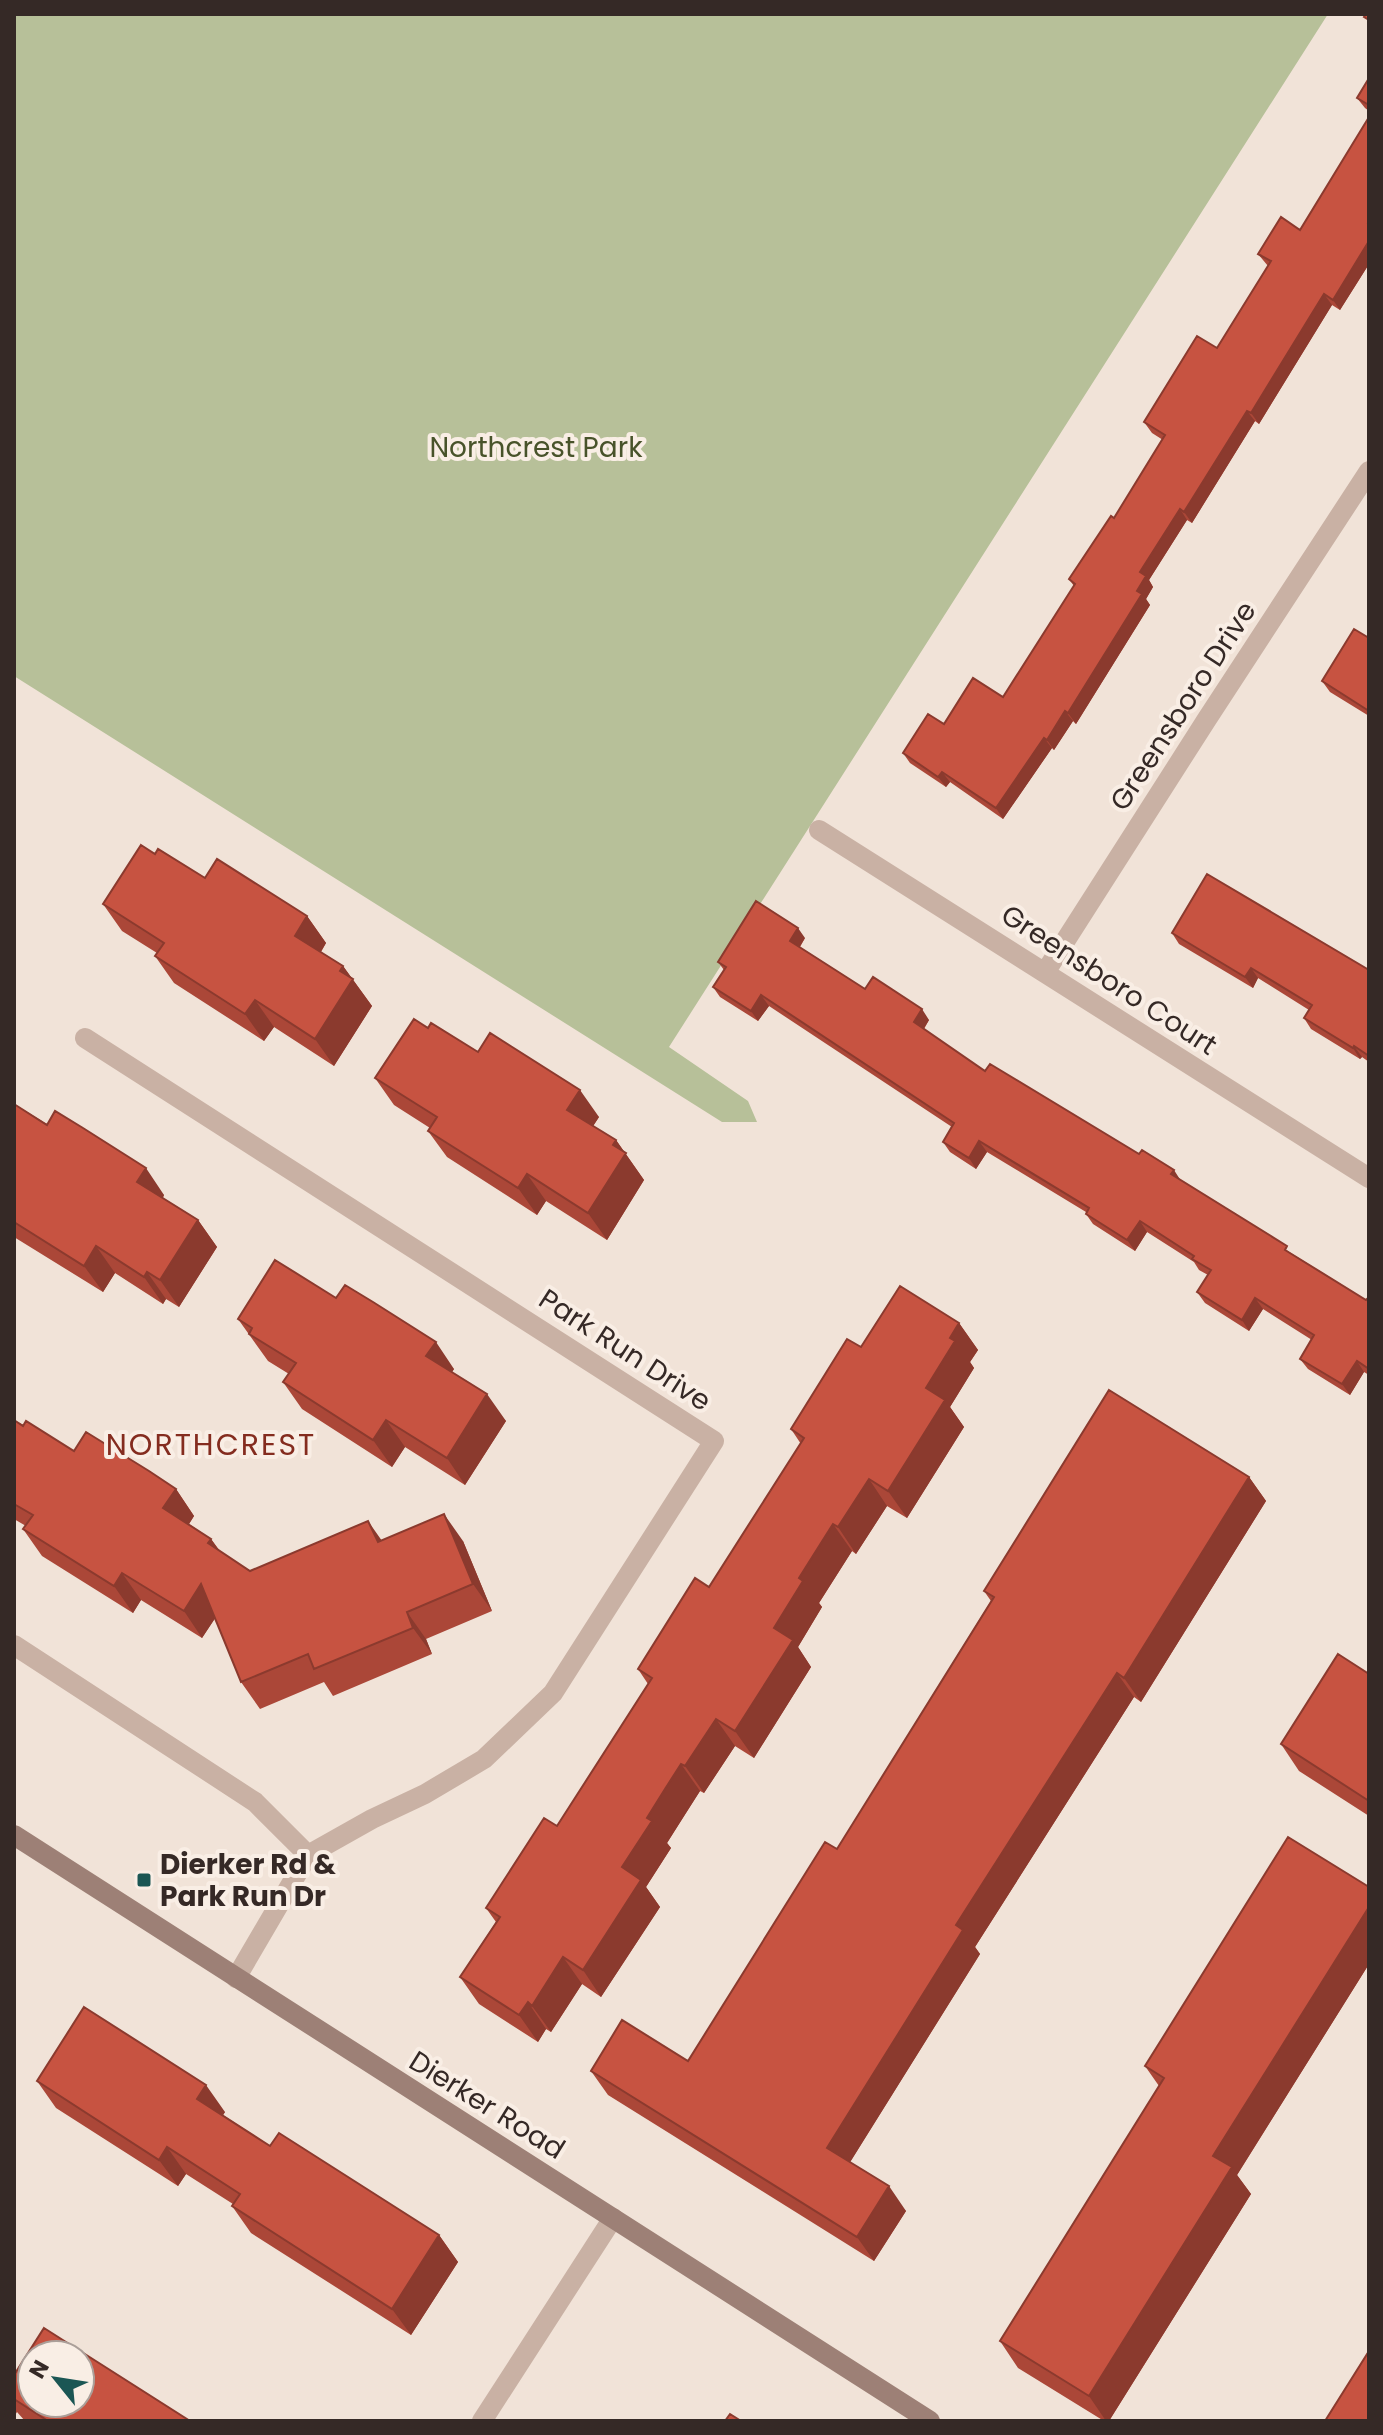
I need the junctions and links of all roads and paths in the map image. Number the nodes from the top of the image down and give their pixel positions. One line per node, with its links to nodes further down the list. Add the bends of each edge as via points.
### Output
1 (1369, 471): 2 (street, Greensboro Drive)
2 (1362, 497): 4 (street, Greensboro Drive, via 1207,719)
3 (819, 830): 4 (street, Greensboro Court)
4 (1046, 971): 6 (street, Greensboro Court)
5 (85, 1038): 9 (street, Park Run Drive, via 714,1441 553,1693 519,1728 484,1759)
6 (1369, 1178)
7 (14, 1645): 9 (street, via 255,1802)
8 (14, 1835): 10 (street, Dierker Road)
9 (308, 1855): 10 (street)
10 (236, 1978): 11 (street, Dierker Road)
11 (613, 2218): 12 (street); 13 (street, Dierker Road)
12 (482, 2421)
13 (930, 2421)

